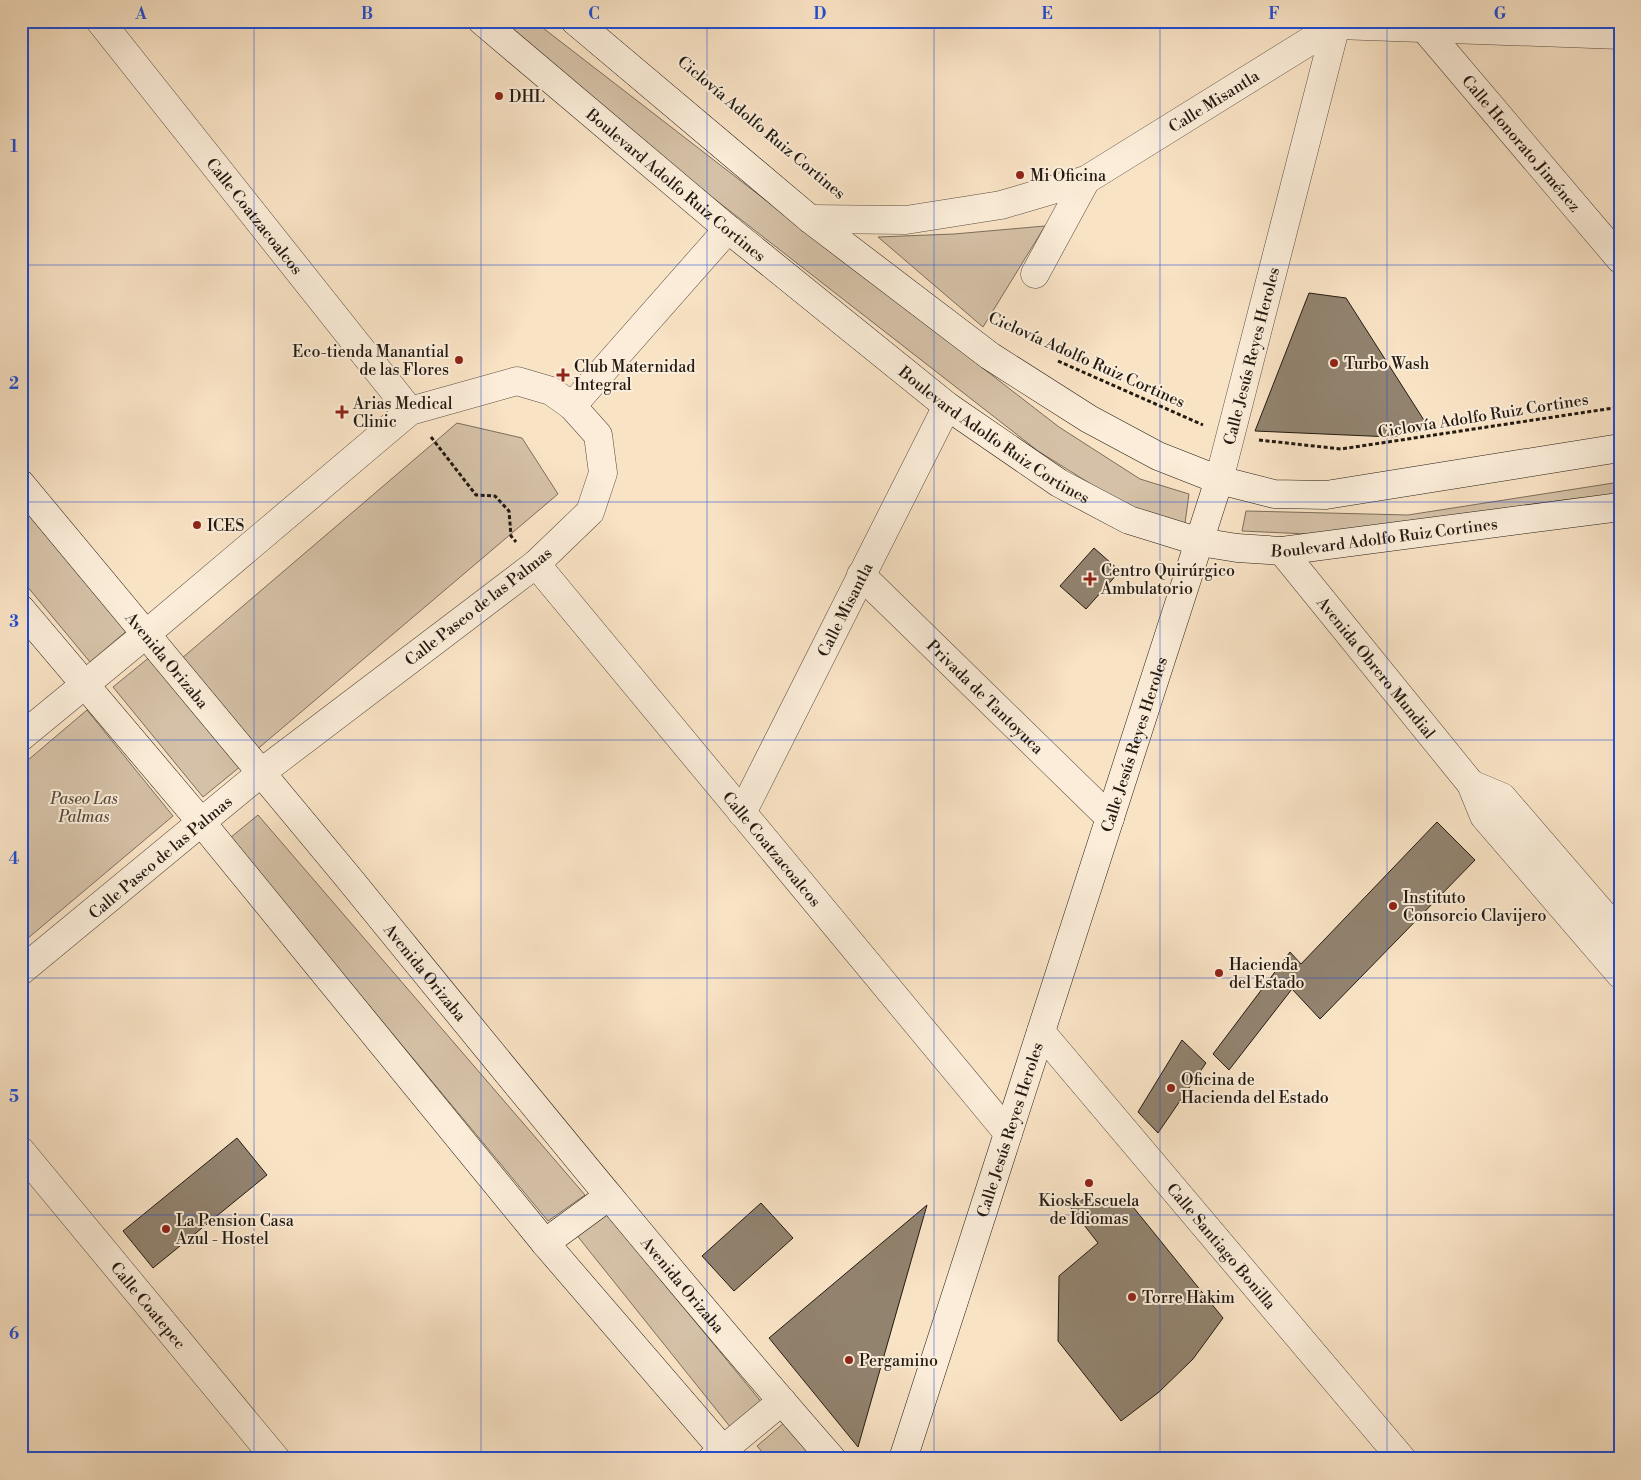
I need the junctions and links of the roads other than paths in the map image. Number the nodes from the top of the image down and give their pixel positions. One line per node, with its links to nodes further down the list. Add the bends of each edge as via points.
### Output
1 (100, 21): 14 (street, Calle Coatzacoalcos)
2 (482, 21): 9 (street, Boulevard Adolfo Ruiz Cortines)
3 (576, 21): 8 (street)
4 (1339, 23): 5 (street); 7 (street, Calle Misantla); 16 (street, Calle Jesús Reyes Heroles)
5 (1424, 28): 6 (street); 10 (street, Calle Honorato Jiménez)
6 (1620, 35)
7 (1086, 180): 8 (street, Calle Misantla, via 1001,205 906,220); 11 (street, Calle Misantla)
8 (810, 219): 16 (street, via 990,356 1089,420 1158,456)
9 (728, 229): 12 (street); 13 (street, Boulevard Adolfo Ruiz Cortines)
10 (1620, 259)
11 (1035, 274)
12 (572, 406): 14 (street, Calle Paseo de las Palmas, via 551,391 517,381); 21 (street, Calle Paseo de las Palmas, via 598,435 603,473 590,512)
13 (946, 406): 19 (street, Boulevard Adolfo Ruiz Cortines, via 1059,483 1129,520); 22 (street, Calle Misantla)
14 (410, 411): 24 (street, Calle Paseo de las Palmas)
15 (1620, 448): 16 (street, via 1326,495 1274,494)
16 (1220, 480): 19 (street, Calle Jesús Reyes Heroles)
17 (21, 484): 24 (street, Avenida Orizaba)
18 (1620, 507): 20 (street, Boulevard Adolfo Ruiz Cortines)
19 (1200, 542): 20 (street, Boulevard Adolfo Ruiz Cortines); 30 (street, Calle Jesús Reyes Heroles)
20 (1282, 551): 28 (street, Avenida Obrero Mundial)
21 (536, 564): 27 (street, Calle Paseo de las Palmas); 29 (street, Calle Coatzacoalcos)
22 (861, 575): 29 (street, Calle Misantla); 30 (street, Privada de Tantoyuca)
23 (21, 609): 25 (street)
24 (145, 635): 25 (street, Calle Paseo de las Palmas); 27 (street, Avenida Orizaba)
25 (85, 685): 26 (street, Calle Paseo de las Palmas); 31 (street)
26 (21, 737)
27 (262, 772): 31 (street, Calle Paseo de las Palmas); 38 (street, Avenida Orizaba)
28 (1471, 784): 32 (street, Avenida Obrero Mundial, via 1502,797); 34 (street, Avenida Obrero Mundial, via 1484,816)
29 (742, 813): 36 (street, Calle Coatzacoalcos)
30 (1110, 818): 35 (street, Calle Jesús Reyes Heroles)
31 (202, 822): 33 (street, Calle Paseo de las Palmas); 39 (street)
32 (1620, 934)
33 (21, 971)
34 (1620, 974)
35 (1041, 1032): 36 (street, Calle Jesús Reyes Heroles); 45 (street, Calle Santiago Bonilla)
36 (1008, 1133): 44 (street, Calle Jesús Reyes Heroles)
37 (21, 1150): 42 (street, Calle Coatepec)
38 (609, 1196): 39 (street); 40 (street, Avenida Orizaba)
39 (545, 1243): 41 (street)
40 (782, 1401): 41 (street); 43 (street, Avenida Orizaba)
41 (722, 1456)
42 (276, 1459)
43 (832, 1459)
44 (903, 1459)
45 (1402, 1459)

